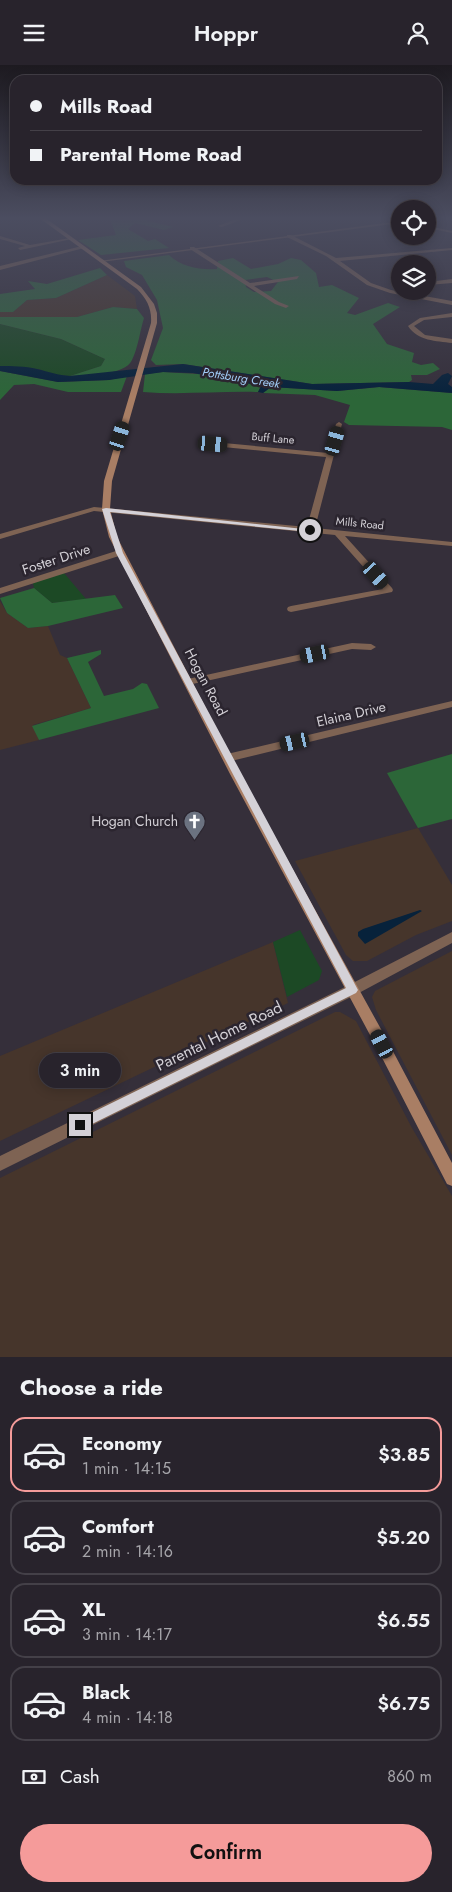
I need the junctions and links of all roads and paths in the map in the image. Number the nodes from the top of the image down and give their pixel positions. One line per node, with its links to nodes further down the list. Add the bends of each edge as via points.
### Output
1 (124, 277): 17 (main road, Hogan Road, via 147,296 154,309 154,323 109,473)
2 (237, 277): 7 (street)
3 (295, 277): 7 (street)
4 (357, 277): 9 (street)
5 (452, 281): 6 (street)
6 (436, 283)
7 (249, 285): 11 (street)
8 (391, 288): 9 (street)
9 (382, 289): 10 (street)
10 (452, 303)
11 (286, 306)
12 (452, 315): 13 (street, via 418,320 412,326 414,331 428,337)
13 (452, 341)
14 (339, 424): 16 (street)
15 (213, 444): 16 (street, Buff Lane)
16 (331, 455): 18 (street)
17 (106, 509): 18 (street, Mills Road); 20 (street, Mills Road, via 94,509); 22 (main road, Hogan Road)
18 (310, 530): 19 (street, Mills Road)
19 (337, 532): 21 (street, Mills Road); 24 (street, via 389,590)
20 (0, 537)
21 (452, 544)
22 (120, 553): 23 (street, Foster Drive); 26 (main road, Hogan Road)
23 (0, 591)
24 (291, 609)
25 (371, 647): 26 (street, via 352,646)
26 (188, 682): 28 (main road, Hogan Road)
27 (452, 704): 28 (street, Elaina Drive)
28 (227, 758): 30 (main road, Hogan Road)
29 (452, 937): 30 (street, Parental Home Road)
30 (352, 990): 31 (street, Parental Home Road); 32 (main road, Hogan Road)
31 (0, 1164)
32 (452, 1179)

